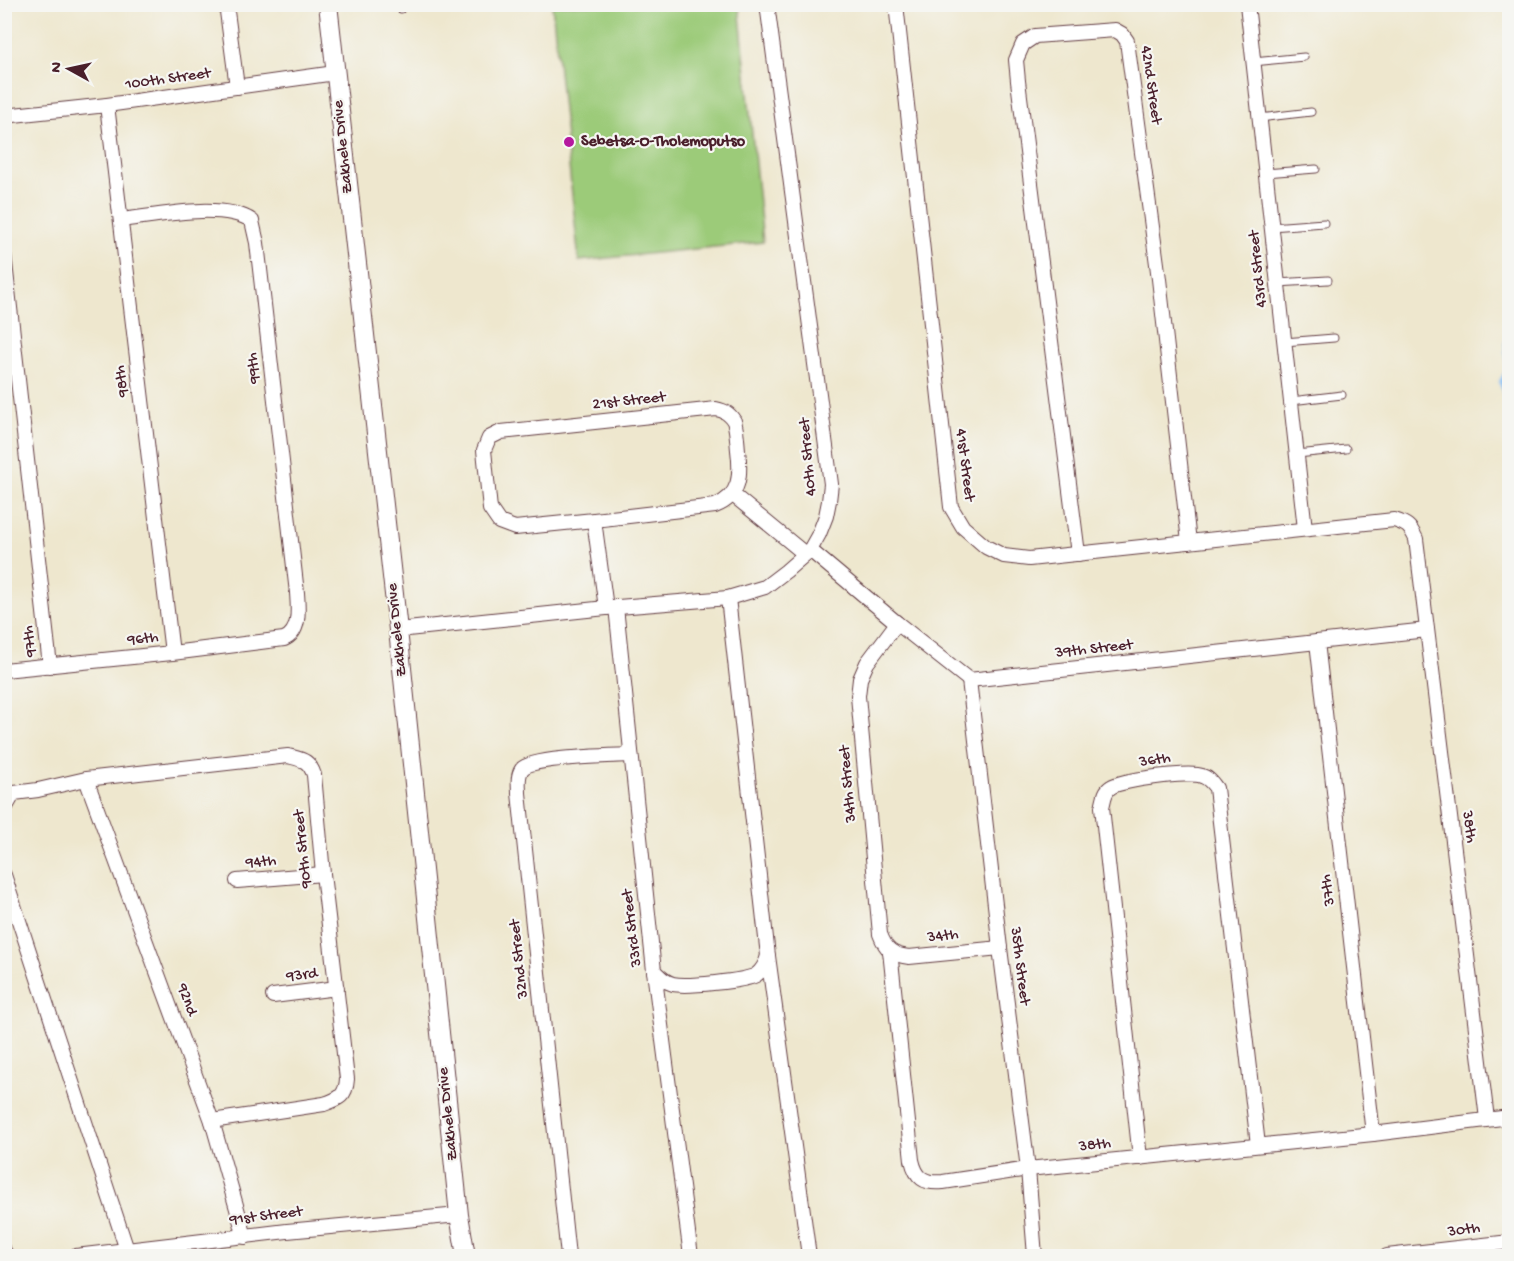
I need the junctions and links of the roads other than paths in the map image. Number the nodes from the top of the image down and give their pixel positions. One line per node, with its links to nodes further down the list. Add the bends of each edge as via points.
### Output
1 (226, 4): 10 (street)
2 (328, 4): 9 (street, Zakhele Drive)
3 (768, 4): 34 (street, 40th Street, via 831,484 826,516)
4 (896, 4): 35 (street, 41st Street, via 951,507 963,527 986,547 1004,556 1029,559)
5 (1263, 4): 6 (lane)
6 (1247, 6): 8 (street, 43rd Street)
7 (1304, 57): 8 (lane)
8 (1253, 62): 14 (street, 43rd Street)
9 (335, 73): 10 (street, 100th Street); 39 (street, Zakhele Drive)
10 (237, 87): 11 (street, 100th Street)
11 (107, 105): 13 (street, 100th Street); 17 (street, 98th)
12 (1311, 112): 14 (lane)
13 (4, 116)
14 (1259, 118): 16 (street, 43rd Street)
15 (1316, 169): 16 (lane)
16 (1265, 173): 19 (street, 43rd Street)
17 (121, 220): 41 (street, 99th, via 215,211 238,213 252,221 298,604 294,632); 43 (street, 98th)
18 (1324, 223): 19 (lane)
19 (1271, 227): 22 (street, 43rd Street)
20 (4, 254): 44 (street, 97th)
21 (1328, 280): 22 (lane)
22 (1277, 283): 24 (street, 43rd Street)
23 (1334, 338): 24 (lane)
24 (1284, 342): 26 (street, 43rd Street)
25 (1342, 395): 26 (lane)
26 (1290, 401): 28 (street, 43rd Street)
27 (1346, 449): 28 (lane)
28 (1296, 454): 31 (street, 43rd Street)
29 (732, 494): 30 (street, 21st Street, via 726,502 715,506); 30 (street, 21st Street, via 741,470 736,429 730,415 716,409 512,430 489,438 484,450 489,501 499,522 515,528); 34 (street)
30 (594, 520): 37 (street, 33rd Street)
31 (1305, 529): 32 (street, 41st Street, via 1394,520 1412,529); 33 (street, 41st Street)
32 (1416, 539): 40 (street, 38th)
33 (1189, 542): 35 (street, 41st Street); 35 (street, 42nd Street, via 1127,41 1115,30 1035,36 1023,44 1016,60)
34 (808, 552): 36 (street, 40th Street, via 765,587); 38 (street)
35 (1078, 554)
36 (728, 598): 37 (street, 40th Street); 56 (street)
37 (611, 608): 39 (street, 40th Street); 47 (street, 33rd Street)
38 (897, 623): 46 (street); 55 (street, 34th Street, via 867,663 858,696 880,934)
39 (398, 630): 67 (street, Zakhele Drive)
40 (1426, 630): 42 (street, 39th Street); 61 (street, 38th)
41 (284, 639): 43 (street, 96th)
42 (1317, 642): 46 (street, 39th Street); 63 (street, 37th)
43 (172, 654): 44 (street, 96th)
44 (50, 666): 45 (street, 96th)
45 (4, 669)
46 (969, 680): 54 (street, 35th Street)
47 (630, 755): 57 (street, 33rd Street); 75 (street, 32nd Street, via 544,760 522,770 519,779)
48 (86, 778): 49 (street, 90th Street, via 38,789); 51 (street, 90th Street, via 288,756 305,761 314,775); 62 (street, 92nd)
49 (9, 790): 50 (street, 90th Street)
50 (4, 810)
51 (323, 874): 53 (street, 94th); 58 (street, 90th Street)
52 (4, 875): 70 (street)
53 (237, 881)
54 (1000, 948): 55 (street, 34th, via 909,957); 66 (street, 35th Street)
55 (890, 951): 66 (street, 34th Street, via 912,1160 917,1175 934,1183)
56 (768, 956): 57 (street, 33rd Street, via 764,967 746,979 682,985 663,980); 77 (street)
57 (654, 971): 76 (street)
58 (337, 988): 59 (street, 93rd); 62 (street, 90th Street, via 347,1079 343,1094 324,1104)
59 (273, 996)
60 (1509, 1117): 61 (street, 38th)
61 (1487, 1119): 63 (street, 38th)
62 (212, 1121): 68 (street, 92nd)
63 (1373, 1134): 64 (street, 38th)
64 (1258, 1145): 65 (street, 38th); 65 (street, 36th, via 1216,788 1209,779 1192,773 1154,777 1112,786 1106,791 1102,807)
65 (1140, 1158): 66 (street, 38th)
66 (1028, 1169): 78 (street, 35th Street)
67 (459, 1215): 68 (street, 91st Street); 74 (street, Zakhele Drive)
68 (245, 1237): 70 (street, 91st Street)
69 (1502, 1248): 79 (street, 30th)
70 (127, 1250): 73 (street, 91st Street)
71 (4, 1251): 72 (street)
72 (7, 1257)
73 (76, 1257)
74 (465, 1257)
75 (568, 1257)
76 (691, 1257)
77 (809, 1257)
78 (1035, 1257)
79 (1388, 1257)

